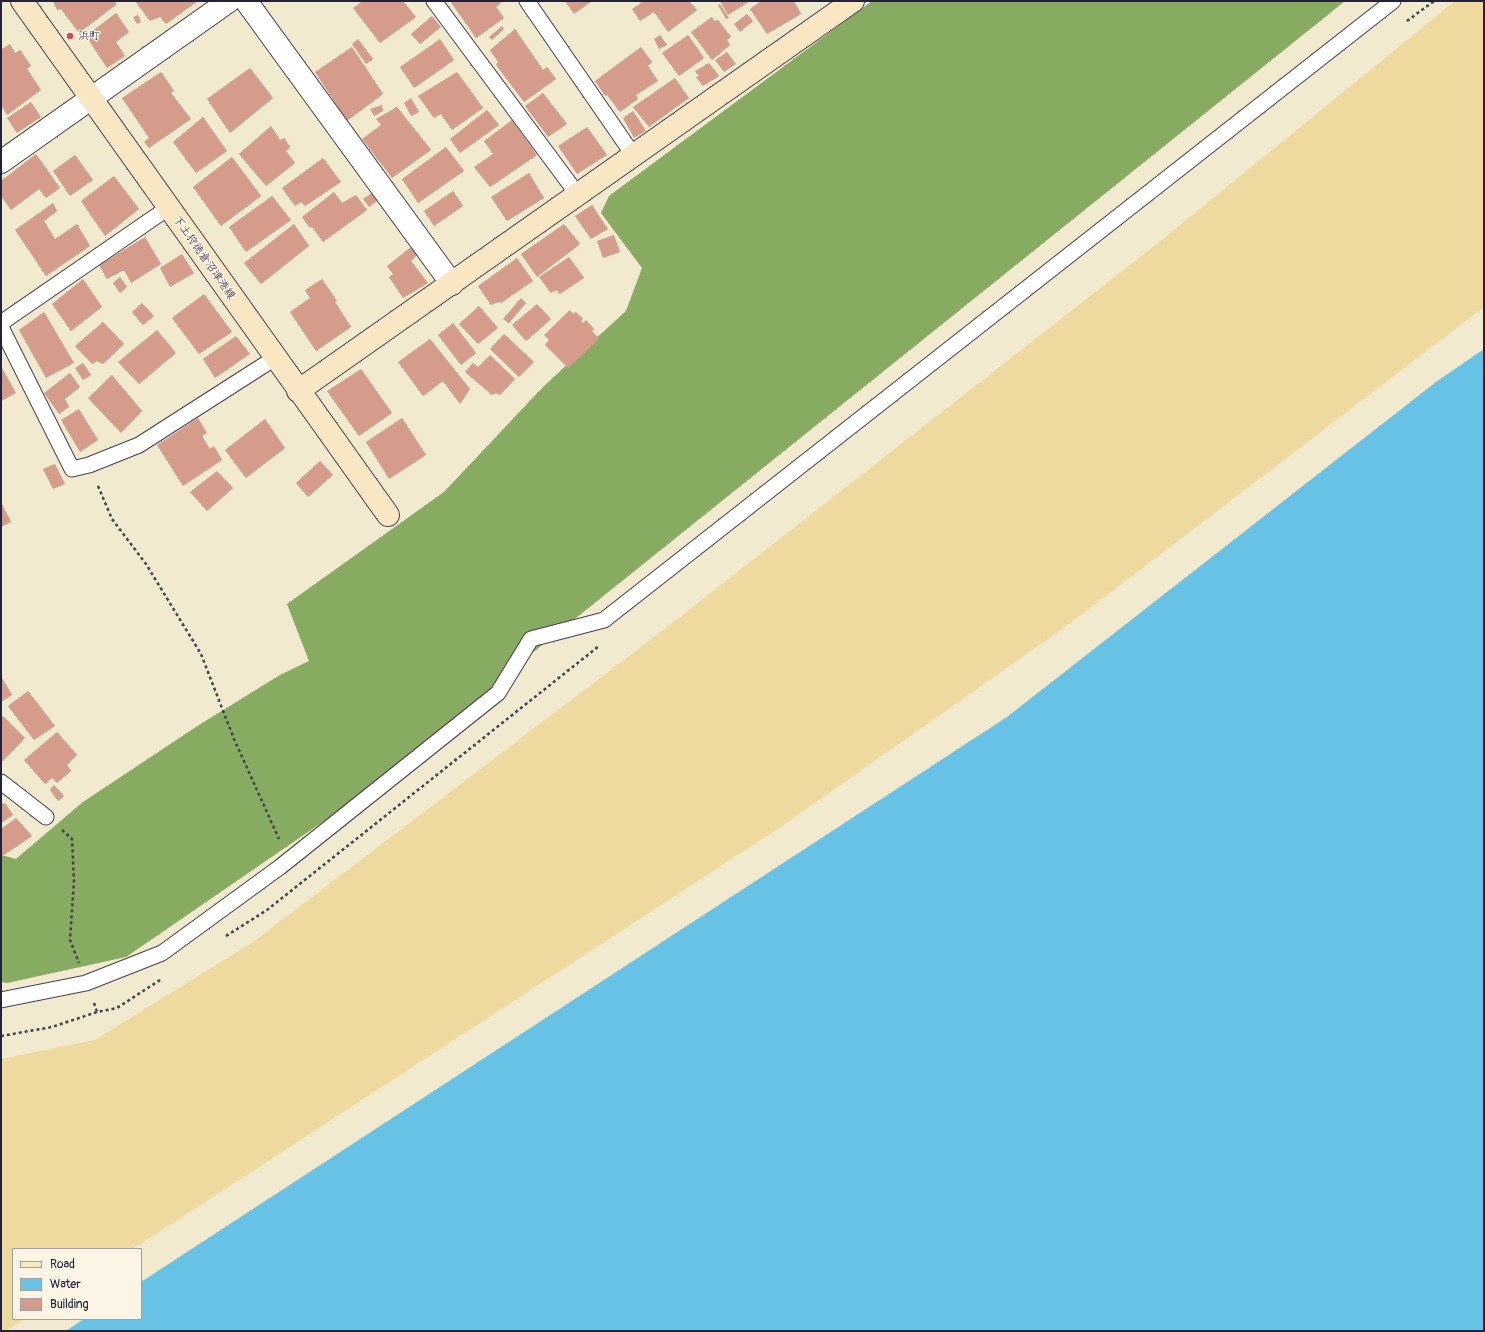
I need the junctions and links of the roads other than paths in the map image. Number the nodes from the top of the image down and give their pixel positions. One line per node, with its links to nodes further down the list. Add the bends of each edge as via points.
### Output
1 (22, 1): 8 (street, 下土狩徳倉沼津港線)
2 (229, 1): 8 (street)
3 (246, 1): 13 (street)
4 (434, 1): 11 (lane)
5 (527, 1): 9 (lane)
6 (1393, 1): 21 (lane, via 604,620 531,639 498,693 289,860 162,953 86,983)
7 (841, 5): 9 (street)
8 (92, 99): 10 (street); 12 (street, 下土狩徳倉沼津港線)
9 (634, 156): 11 (street)
10 (1, 162)
11 (578, 195): 13 (street)
12 (168, 208): 14 (lane); 16 (street, 下土狩徳倉沼津港線)
13 (452, 284): 17 (street)
14 (1, 323)
15 (1, 327): 16 (lane, via 72,469 89,466 139,445)
16 (275, 358): 17 (street, 下土狩徳倉沼津港線)
17 (298, 391): 18 (street, 下土狩徳倉沼津港線)
18 (388, 515)
19 (1, 782): 20 (lane)
20 (46, 817)
21 (1, 1000)

